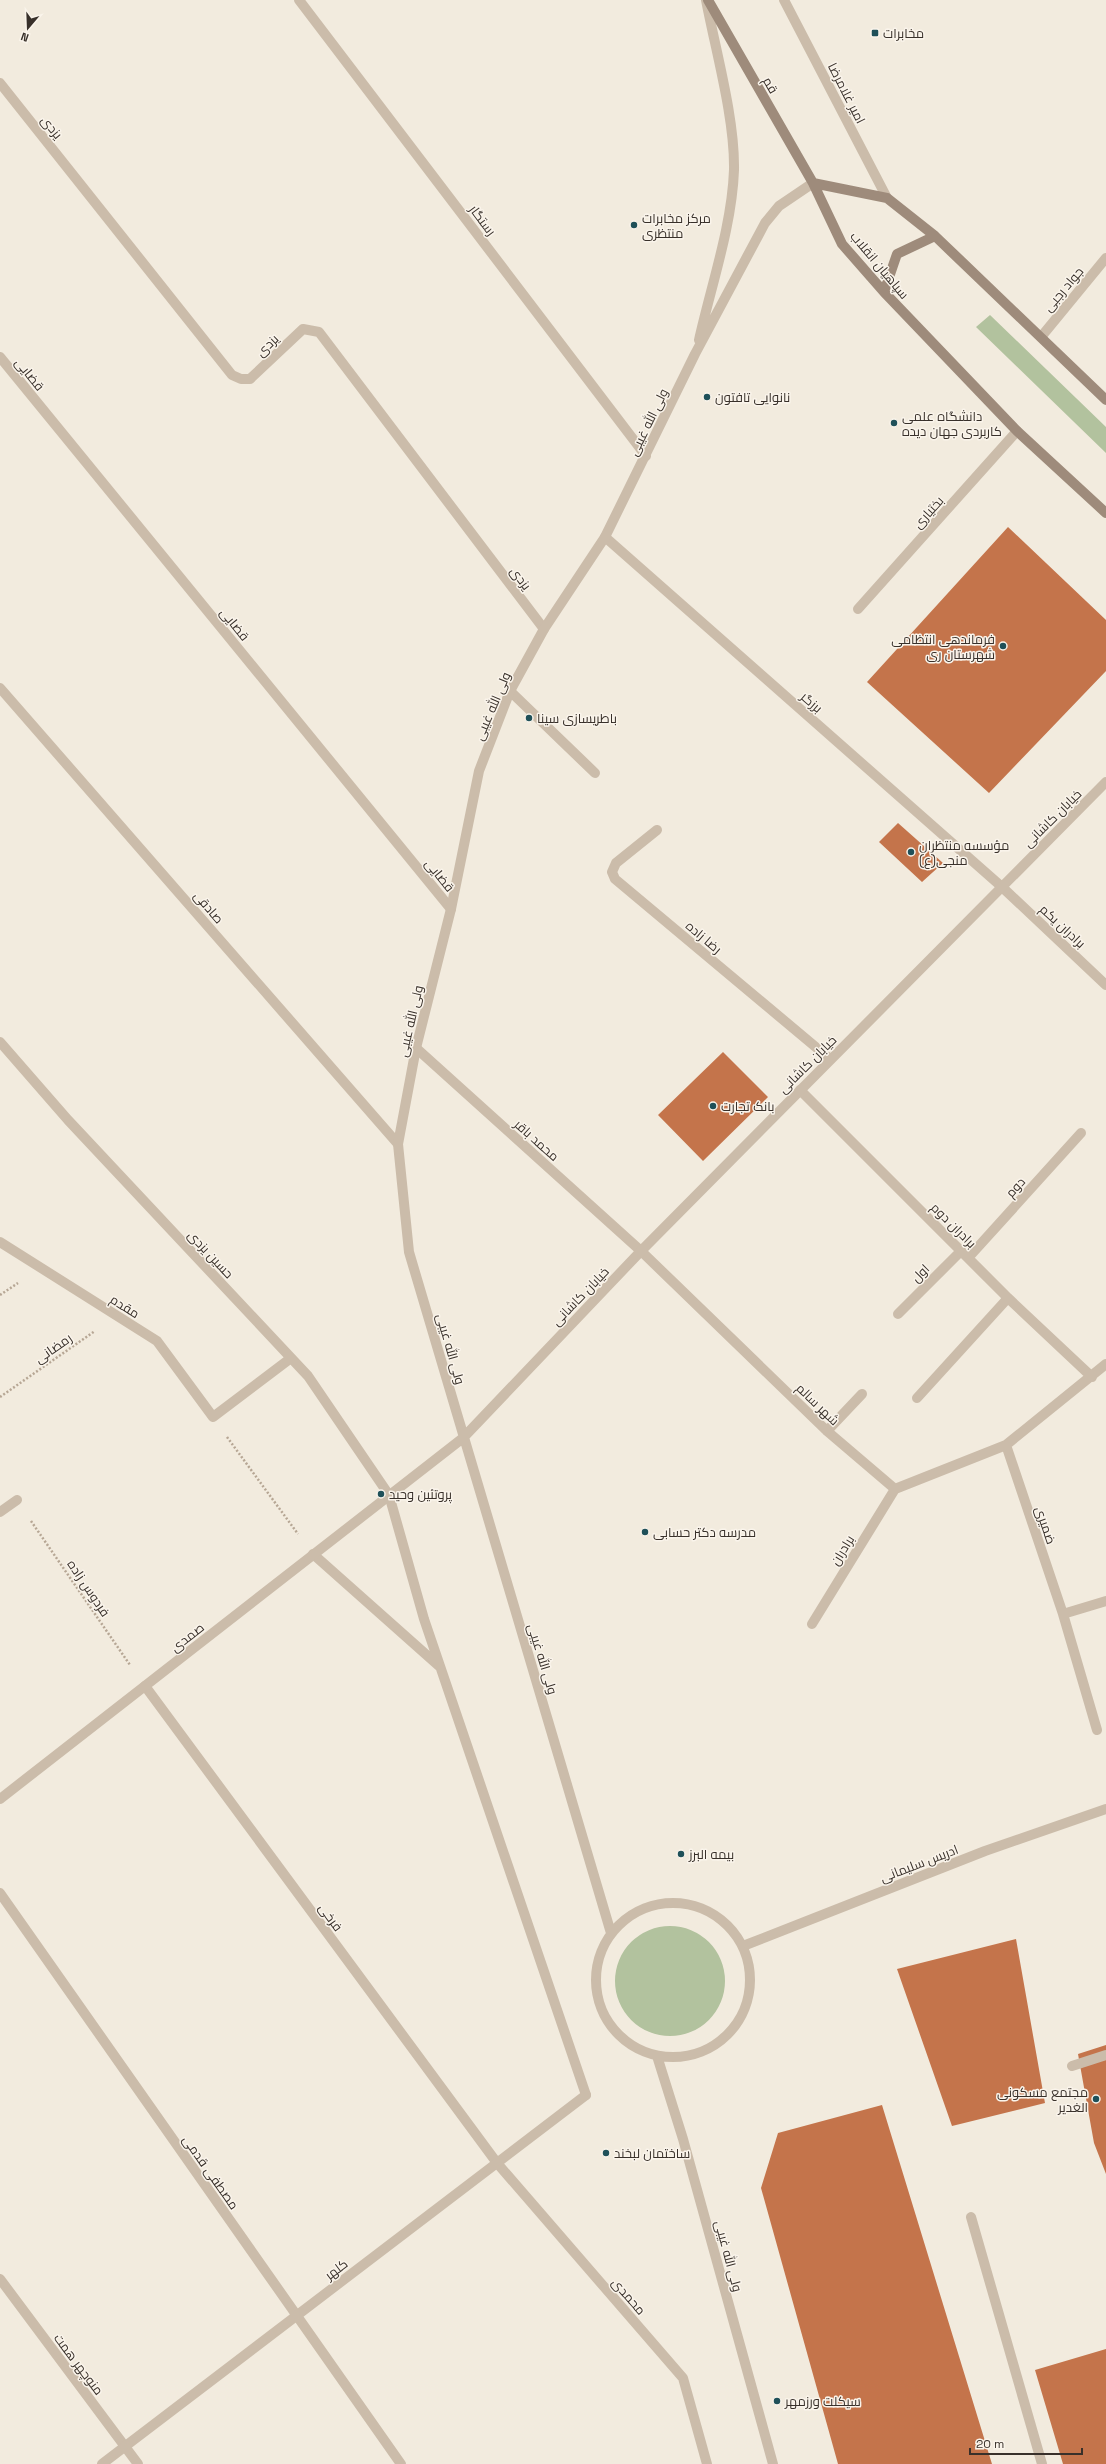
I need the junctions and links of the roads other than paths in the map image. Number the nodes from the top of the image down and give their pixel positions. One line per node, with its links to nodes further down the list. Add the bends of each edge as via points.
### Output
1 (299, 0): 15 (street, رستگار)
2 (707, 0): 5 (main road, قم); 11 (street, via 732,138 734,170 730,207)
3 (784, 0): 6 (street, امیر غلامرضا)
4 (0, 83): 19 (street, یزدی, via 232,375 240,379 250,379 303,329 319,332)
5 (813, 183): 6 (main road); 9 (main road, سپاهیان انقلاب, via 842,244); 11 (street, ولی الله غیبی, via 779,206 765,223)
6 (887, 198): 7 (main road)
7 (935, 236): 9 (main road, via 897,254); 10 (main road)
8 (1106, 258): 10 (street, جواد رجبی)
9 (884, 292): 14 (main road, سپاهیان انقلاب)
10 (1041, 337): 13 (main road)
11 (695, 354): 15 (street, ولی الله غیبی)
12 (0, 357): 26 (street, قضایی)
13 (1106, 400)
14 (1017, 431): 16 (main road, سپاهیان انقلاب); 18 (street, بختیاری)
15 (646, 456): 17 (street, ولی الله غیبی)
16 (1106, 513)
17 (605, 537): 19 (street, ولی الله غیبی); 25 (street, برزگر)
18 (858, 609)
19 (544, 629): 21 (street, ولی الله غیبی)
20 (0, 688): 33 (street, صادقی)
21 (510, 692): 22 (street); 26 (street, ولی الله غیبی, via 479,771)
22 (595, 773)
23 (1106, 782): 25 (street, خیابان کاشانی)
24 (657, 830): 30 (street, رضا زاده, via 616,863 612,872 615,879)
25 (1002, 887): 27 (street, برادران یکم); 30 (street, خیابان کاشانی)
26 (450, 908): 29 (street, ولی الله غیبی)
27 (1106, 985)
28 (0, 1042): 39 (street, حسین یزدی, via 68,1120)
29 (416, 1048): 33 (street, ولی الله غیبی); 35 (street, محمد باقر)
30 (830, 1059): 31 (street, خیابان کاشانی)
31 (800, 1090): 35 (street, خیابان کاشانی); 36 (street, برادران دوم)
32 (1081, 1133): 36 (street, دوم)
33 (398, 1144): 45 (street, ولی الله غیبی, via 409,1252)
34 (0, 1242): 39 (street, مقدم, via 157,1341 213,1417)
35 (641, 1251): 44 (street, شهر سالم); 45 (street, خیابان کاشانی)
36 (964, 1255): 37 (street, برادران دوم); 38 (street, اول)
37 (1008, 1298): 41 (street, برادران دوم); 43 (street)
38 (898, 1314)
39 (291, 1358): 48 (street, حسین یزدی, via 308,1376)
40 (1106, 1364): 41 (street)
41 (1092, 1377): 46 (street)
42 (862, 1394): 44 (street)
43 (917, 1398)
44 (827, 1430): 47 (street, شهر سالم)
45 (463, 1438): 48 (street, خیابان کاشانی); 61 (street, ولی الله غیبی)
46 (1006, 1445): 47 (street); 53 (street, ضمیری)
47 (895, 1490): 54 (street, برادران)
48 (389, 1495): 51 (street, صمدی); 55 (street, حسین یزدی)
49 (17, 1500): 50 (street)
50 (0, 1512)
51 (313, 1554): 55 (street); 56 (street, صمدی)
52 (1106, 1601): 53 (street)
53 (1063, 1614): 57 (street, ضمیری)
54 (812, 1624)
55 (440, 1668): 66 (street, حسین یزدی)
56 (145, 1686): 58 (street, صمدی); 67 (street, فرخی)
57 (1097, 1730)
58 (0, 1799)
59 (1106, 1809): 62 (street, ادریس سلیمانی, via 985,1851)
60 (0, 1893): 70 (street, مصطفی قدمی)
61 (611, 1932): 62 (street, via 630,1915 654,1904 681,1903 712,1913 728,1925); 64 (street, via 599,1956 595,1981 600,2008 613,2030 634,2047)
62 (743, 1946): 64 (street, via 750,1970 749,1995 741,2018 726,2037 705,2051 681,2057)
63 (1106, 2055): 65 (street)
64 (657, 2056): 76 (street, ولی الله غیبی, via 684,2139)
65 (1072, 2066)
66 (586, 2095): 67 (street, کلهر)
67 (497, 2163): 70 (street, کلهر); 75 (street, محمدی, via 683,2378)
68 (972, 2217): 77 (street)
69 (0, 2279): 71 (street, منوچهر همت)
70 (296, 2316): 71 (street, کلهر); 74 (street, مصطفی قدمی)
71 (125, 2446): 72 (street, کلهر); 73 (street, منوچهر همت)
72 (102, 2464)
73 (138, 2464)
74 (402, 2464)
75 (707, 2464)
76 (773, 2464)
77 (1042, 2464)

